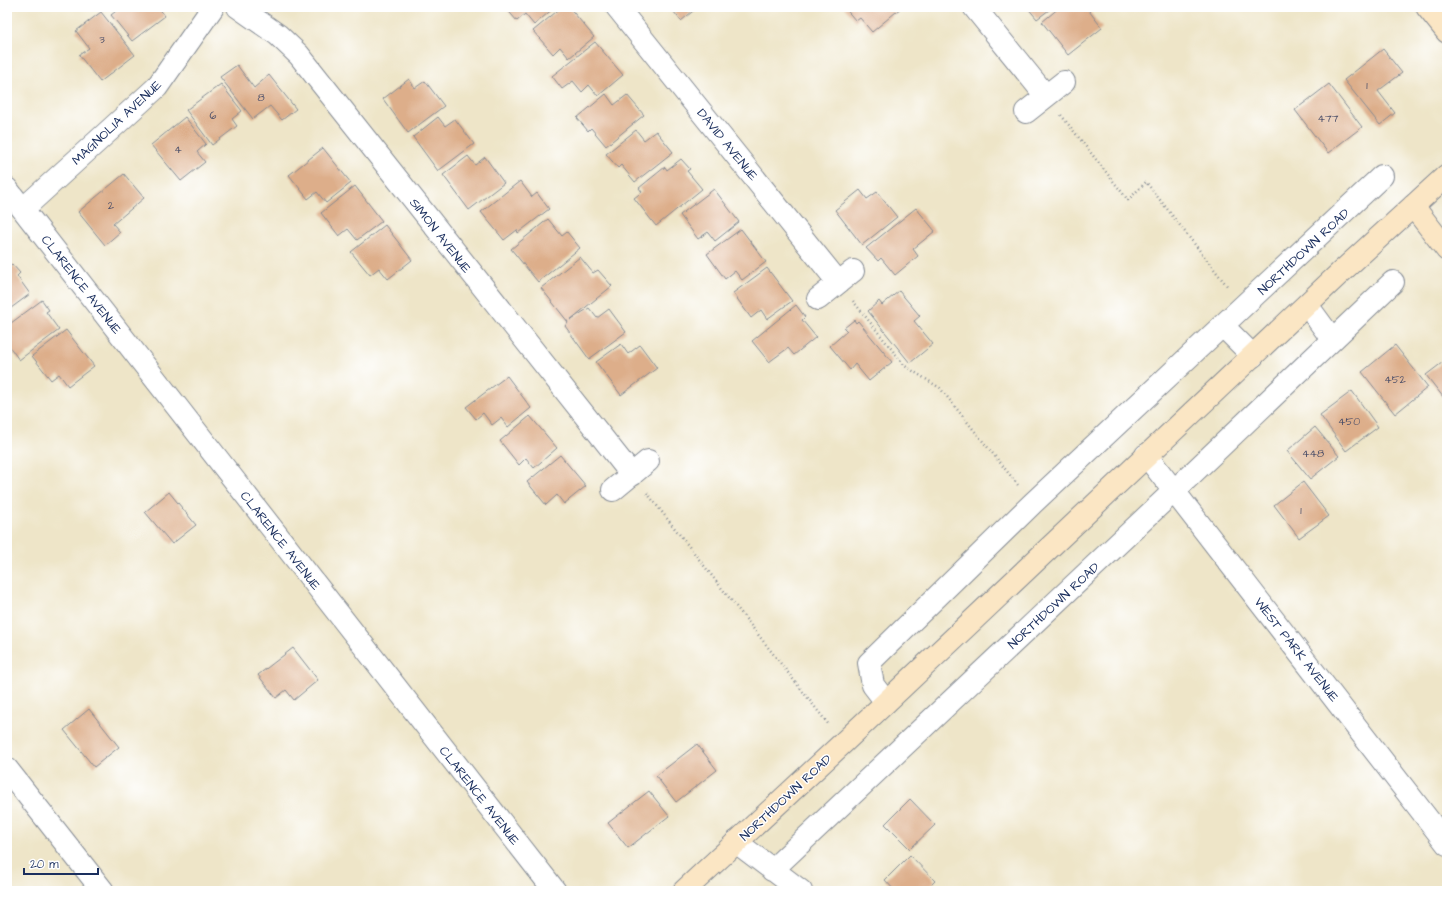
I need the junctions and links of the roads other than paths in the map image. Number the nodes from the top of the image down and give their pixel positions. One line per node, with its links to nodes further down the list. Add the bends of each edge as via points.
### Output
1 (212, 7): 14 (street, MAGNOLIA AVENUE, via 157,88)
2 (238, 7): 23 (street, SIMON AVENUE, via 278,35 298,55 640,468)
3 (617, 7): 17 (street, DAVID AVENUE, via 845,276)
4 (974, 7): 8 (street)
5 (1427, 7): 6 (main road)
6 (1447, 32)
7 (1064, 82): 8 (street)
8 (1046, 96): 9 (street)
9 (1026, 112)
10 (1382, 176): 19 (street, NORTHDOWN ROAD)
11 (1444, 185): 13 (main road, NORTHDOWN ROAD)
12 (7, 189): 14 (street, CLARENCE AVENUE)
13 (1413, 206): 15 (main road); 18 (main road, NORTHDOWN ROAD)
14 (23, 209): 31 (street, CLARENCE AVENUE)
15 (1447, 250)
16 (1393, 282): 20 (street, NORTHDOWN ROAD)
17 (818, 299)
18 (1306, 305): 20 (street); 21 (main road, NORTHDOWN ROAD)
19 (1223, 326): 21 (street); 25 (street, NORTHDOWN ROAD, via 1033,503 869,663 873,685)
20 (1332, 339): 24 (street, NORTHDOWN ROAD)
21 (1253, 356): 22 (main road, NORTHDOWN ROAD)
22 (1146, 455): 24 (street, WEST PARK AVENUE); 25 (main road, NORTHDOWN ROAD)
23 (613, 490)
24 (1174, 490): 28 (street, WEST PARK AVENUE); 29 (street, NORTHDOWN ROAD)
25 (886, 702): 27 (main road, NORTHDOWN ROAD)
26 (7, 769): 30 (street)
27 (736, 842): 29 (street); 32 (main road, NORTHDOWN ROAD)
28 (1447, 844)
29 (772, 870): 33 (street)
30 (103, 891)
31 (555, 891)
32 (684, 891)
33 (800, 891)

